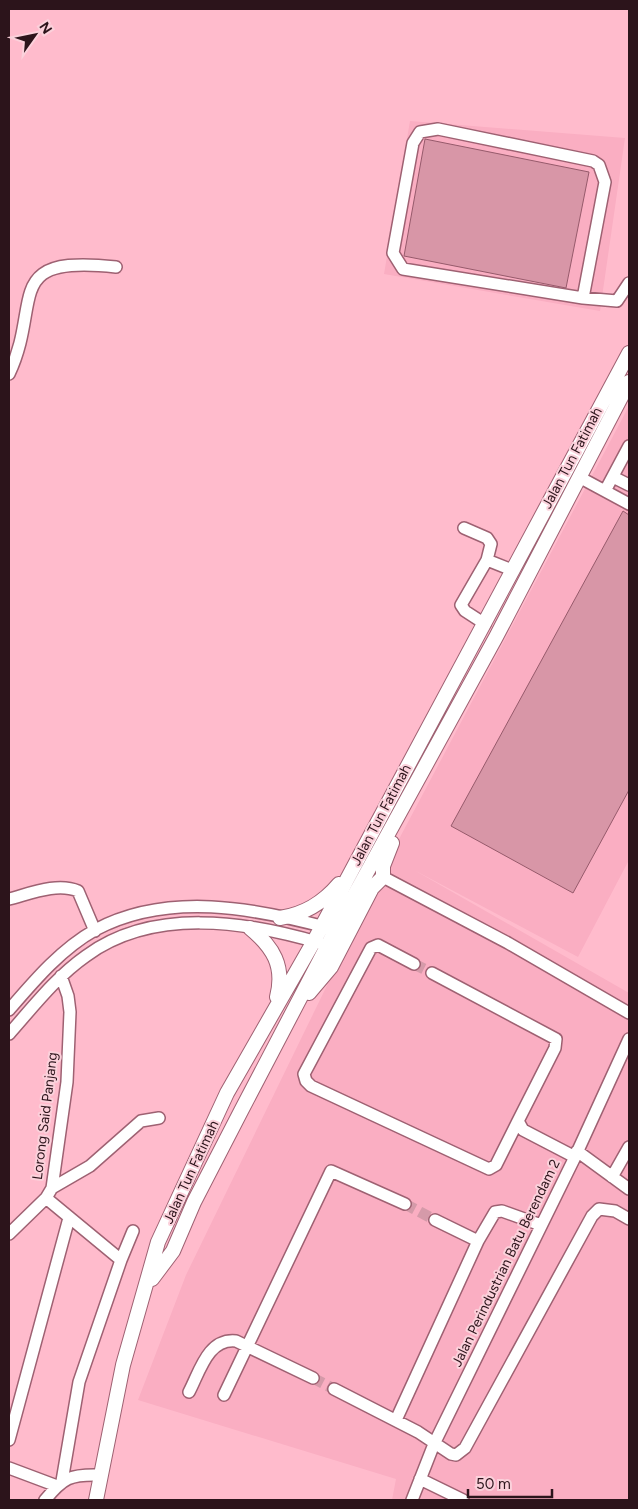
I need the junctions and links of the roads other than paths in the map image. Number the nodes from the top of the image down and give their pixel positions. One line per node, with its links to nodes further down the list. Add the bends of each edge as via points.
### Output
1 (116, 267): 5 (street, via 68,265 52,268 38,277 30,290 21,338)
2 (629, 283): 3 (street, via 618,301)
3 (584, 298): 3 (street, via 403,269 393,253 413,143 420,132 438,129 593,161 599,166 605,182)
4 (629, 353): 15 (main road, Jalan Tun Fatimah)
5 (9, 374)
6 (629, 382): 9 (main road, Jalan Tun Fatimah)
7 (629, 446): 8 (street)
8 (612, 476): 10 (street); 11 (street)
9 (579, 477): 11 (street); 17 (main road, Jalan Tun Fatimah)
10 (629, 486)
11 (605, 491): 12 (street)
12 (629, 504)
13 (464, 528): 14 (street, via 487,538 491,544)
14 (487, 560): 15 (street); 16 (street, via 462,605 465,611)
15 (512, 570): 16 (main road, Jalan Tun Fatimah)
16 (485, 624): 18 (main road, Jalan Tun Fatimah)
17 (391, 832): 19 (main road, via 393,838 383,866); 24 (main road, Jalan Tun Fatimah)
18 (353, 868): 21 (main road, via 315,907); 22 (main road, Jalan Tun Fatimah)
19 (383, 877): 31 (main road, via 372,888 331,967); 34 (street, via 508,943)
20 (9, 900): 25 (street, via 43,890 69,887 78,891)
21 (280, 918): 22 (street); 25 (street, via 229,908 176,907 121,918)
22 (322, 926): 24 (street); 26 (main road, Jalan Tun Fatimah)
23 (250, 928): 26 (street); 30 (street, via 185,924 133,931 87,955); 32 (main road, via 273,950 279,962 280,988)
24 (336, 930): 27 (main road, Jalan Tun Fatimah)
25 (95, 931): 33 (street, via 52,963)
26 (314, 941): 27 (street); 32 (main road, Jalan Tun Fatimah)
27 (328, 945): 31 (main road, Jalan Tun Fatimah)
28 (414, 964): 38 (street, via 378,945 371,948 304,1074 306,1081 489,1169 496,1165)
29 (432, 973): 38 (street, via 556,1039 555,1048)
30 (61, 976): 35 (street); 42 (street, Lorong Said Panjang, via 70,1012 67,1082)
31 (300, 1000): 54 (main road, Jalan Tun Fatimah, via 194,1202 173,1251)
32 (275, 1007): 54 (main road, Jalan Tun Fatimah, via 227,1093 162,1234)
33 (9, 1010)
34 (629, 1013)
35 (9, 1034)
36 (629, 1039): 40 (street, Jalan Perindustrian Batu Berendam 2)
37 (159, 1118): 42 (street, via 141,1121 90,1166)
38 (518, 1121): 40 (street, via 523,1130)
39 (629, 1146): 41 (street)
40 (576, 1154): 41 (street); 49 (street, Jalan Perindustrian Batu Berendam 2)
41 (612, 1177): 43 (street)
42 (52, 1188): 44 (street, Lorong Said Panjang)
43 (629, 1189)
44 (46, 1198): 46 (street, Lorong Said Panjang); 51 (street)
45 (405, 1204): 55 (street, via 331,1171)
46 (69, 1218): 53 (street, Lorong Said Panjang); 61 (street)
47 (629, 1219): 64 (street, via 615,1211 598,1209 465,1448 456,1455)
48 (435, 1220): 52 (street)
49 (541, 1225): 52 (street, via 502,1211 496,1212); 64 (street, Jalan Perindustrian Batu Berendam 2)
50 (133, 1231): 53 (street)
51 (9, 1234)
52 (478, 1241): 62 (street)
53 (121, 1260): 68 (street, via 79,1382)
54 (148, 1283): 66 (main road, Jalan Tun Fatimah, via 123,1365)
55 (249, 1347): 56 (street); 58 (street, via 236,1341 218,1343); 59 (street)
56 (312, 1378)
57 (334, 1389): 62 (street)
58 (189, 1392)
59 (224, 1395)
60 (9, 1398): 61 (street)
61 (20, 1404): 63 (street)
62 (396, 1420): 64 (street)
63 (9, 1440)
64 (434, 1444): 67 (street, Jalan Perindustrian Batu Berendam 2)
65 (9, 1468): 68 (street)
66 (100, 1475): 68 (street, via 81,1474); 70 (main road, Jalan Tun Fatimah)
67 (420, 1479): 71 (street, Jalan Perindustrian Batu Berendam 2); 72 (street)
68 (60, 1483): 69 (street)
69 (45, 1500)
70 (96, 1500)
71 (412, 1500)
72 (463, 1500)

